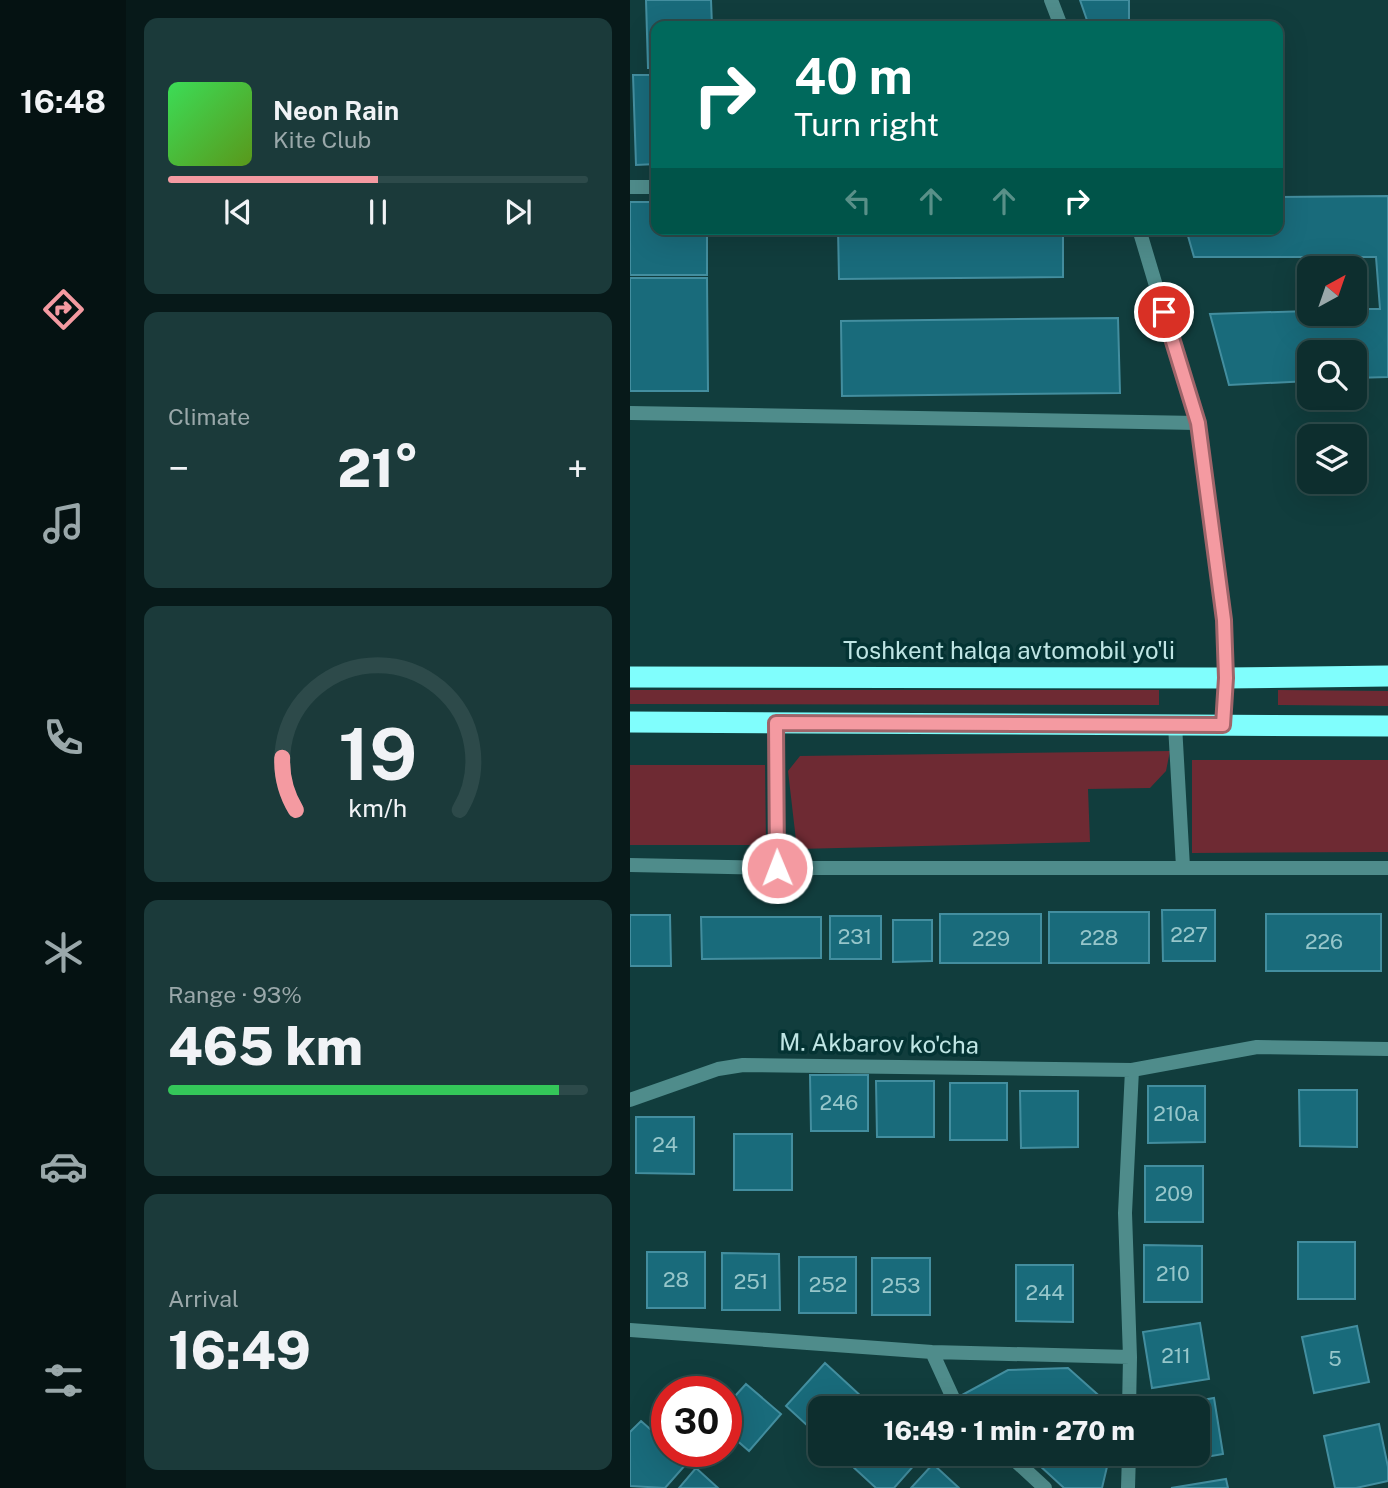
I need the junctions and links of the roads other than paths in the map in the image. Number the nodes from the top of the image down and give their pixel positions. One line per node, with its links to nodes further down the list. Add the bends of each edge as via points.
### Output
1 (1051, 0): 2 (street)
2 (1059, 21)
3 (630, 187): 4 (street)
4 (651, 187)
5 (1141, 235): 7 (street)
6 (630, 413): 7 (street)
7 (1198, 423): 10 (street, via 1224,620)
8 (1388, 676): 10 (highway, Toshkent halqa avtomobil yo'li)
9 (630, 677): 10 (highway, Toshkent halqa avtomobil yo'li)
10 (1226, 678): 14 (street)
11 (630, 722): 12 (highway)
12 (776, 723): 13 (highway); 18 (street)
13 (1175, 725): 14 (highway); 17 (street)
14 (1223, 725): 15 (highway)
15 (1388, 726)
16 (630, 865): 18 (street)
17 (1183, 867): 18 (street); 19 (street)
18 (777, 868)
19 (1388, 868)
20 (1388, 1049): 21 (street, M. Akbarov ko'cha, via 1257,1047)
21 (1132, 1070): 22 (street, M. Akbarov ko'cha, via 743,1065 718,1069); 25 (street, via 1125,1213)
22 (630, 1100)
23 (630, 1331): 24 (street)
24 (932, 1352): 25 (street); 26 (street)
25 (1130, 1357): 27 (street)
26 (952, 1396)
27 (1129, 1396)
28 (1021, 1466): 30 (street)
29 (1129, 1466): 31 (street)
30 (1045, 1488)
31 (1128, 1488)

